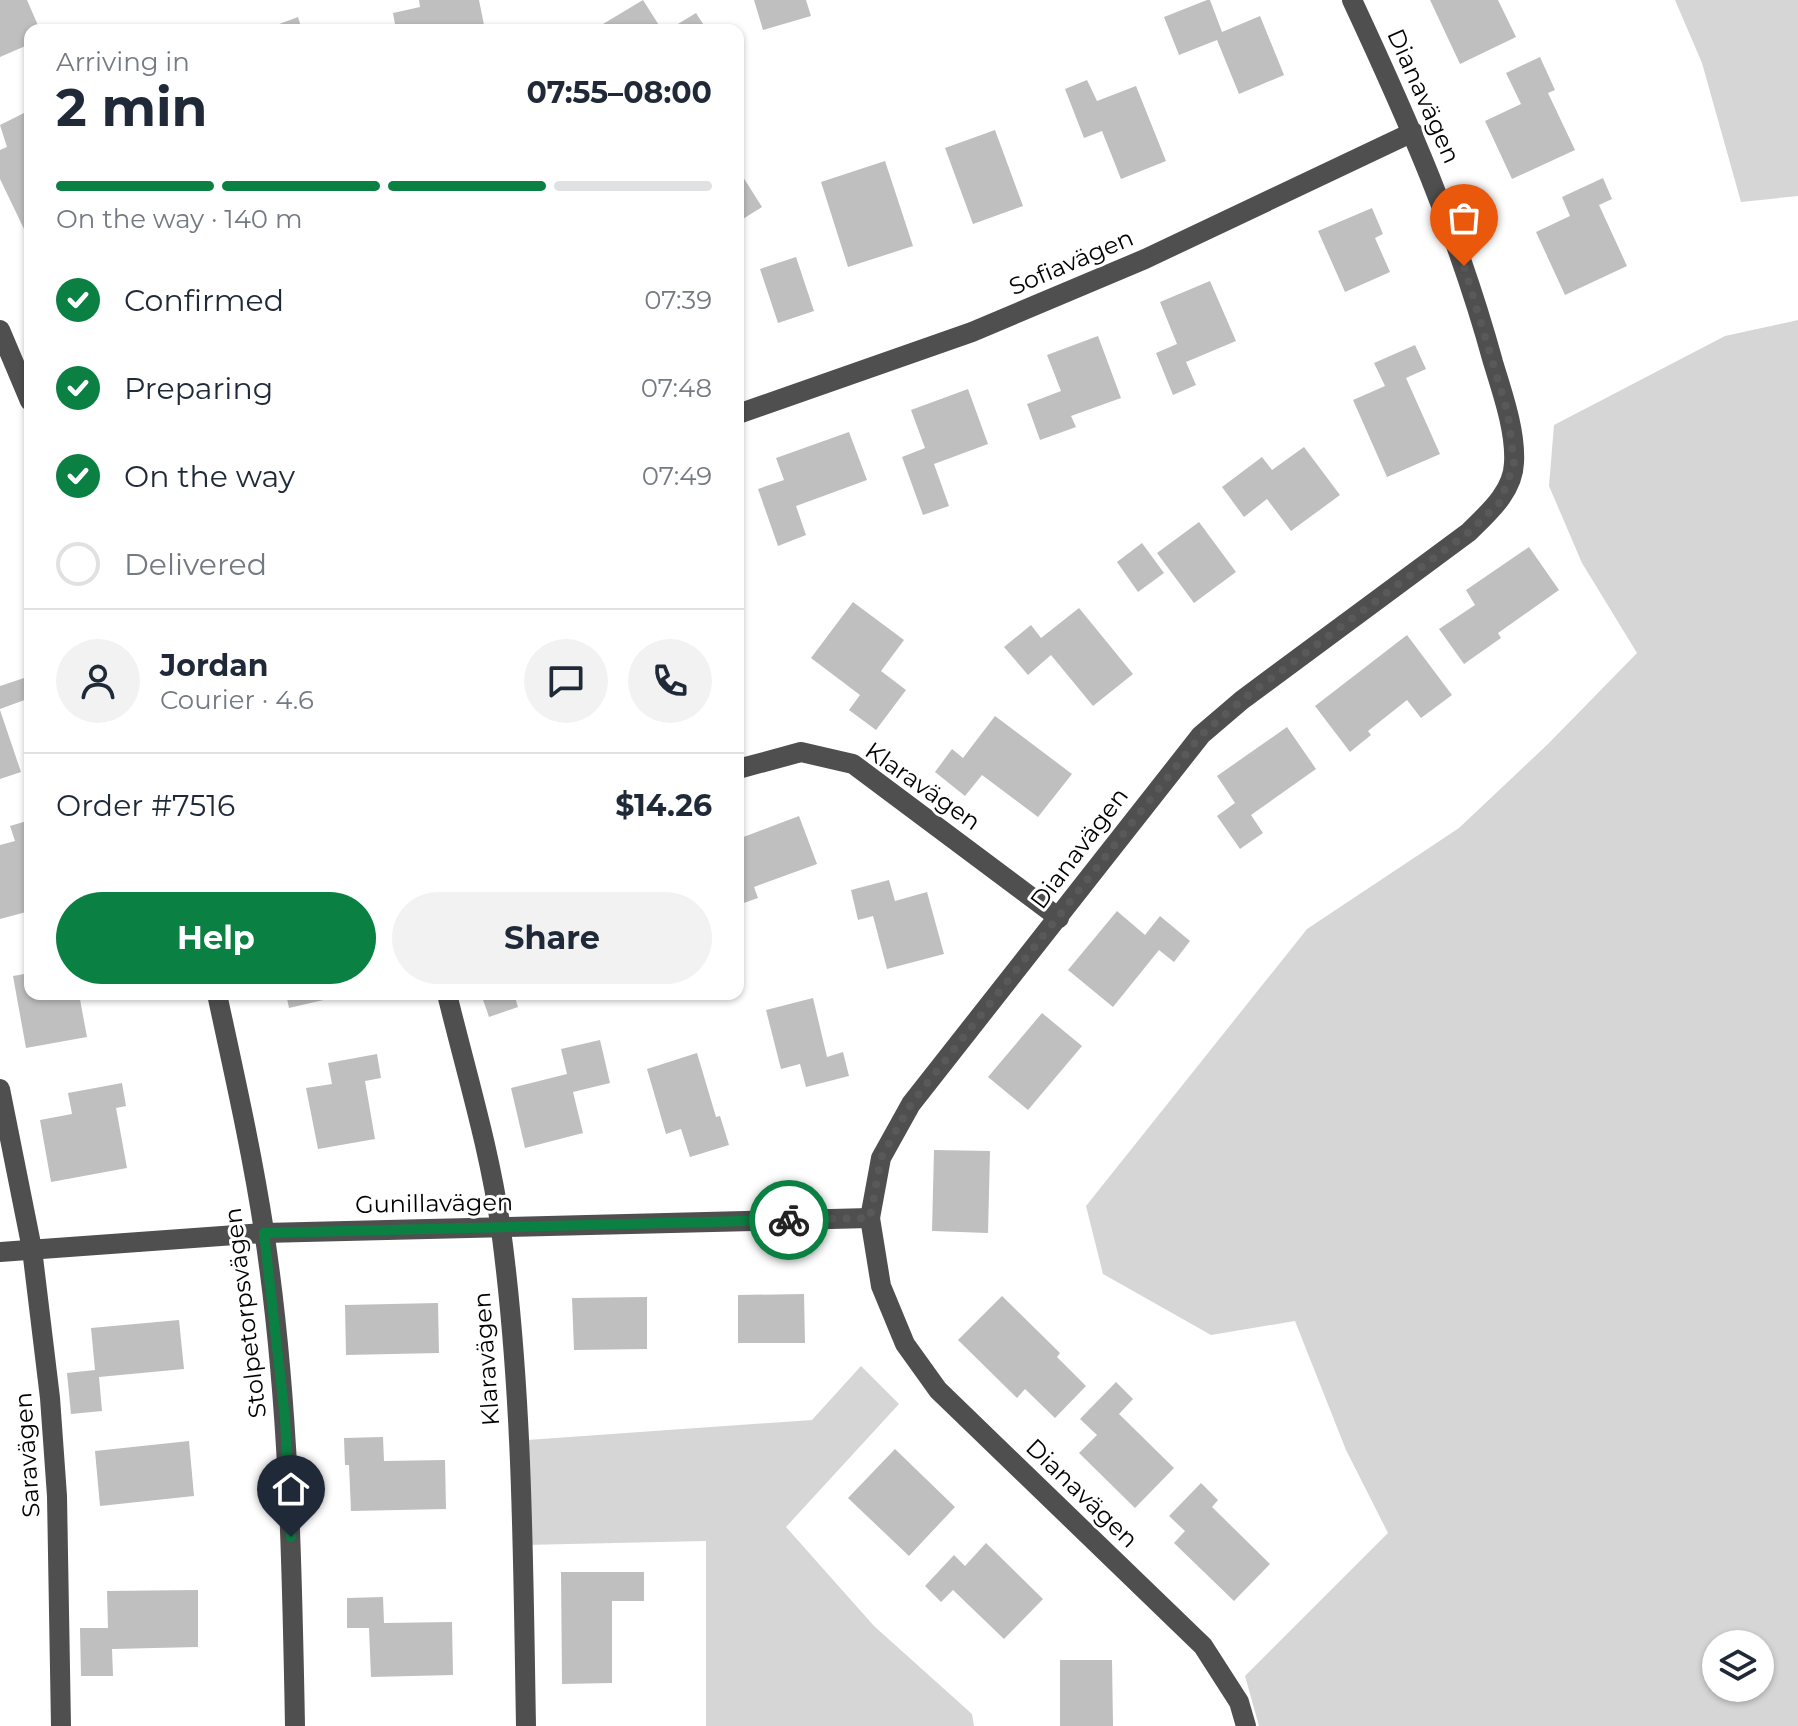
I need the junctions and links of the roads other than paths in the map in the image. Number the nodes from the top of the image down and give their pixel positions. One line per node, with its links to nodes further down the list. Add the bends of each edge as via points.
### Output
1 (1352, 0): 2 (street, Dianavägen)
2 (1413, 132): 5 (street, Sofiavägen, via 1145,259 972,332); 7 (street, Dianavägen, via 1457,241 1508,414 1514,464 1500,502 1469,532 1201,735)
3 (2, 342): 4 (street)
4 (24, 388)
5 (744, 412)
6 (744, 767): 7 (street, Klaravägen, via 801,752 853,764)
7 (1059, 918): 11 (street, Dianavägen, via 911,1104 881,1158)
8 (218, 1000): 13 (street, Stolpetorpsvägen)
9 (448, 1000): 12 (street, Klaravägen)
10 (0, 1089): 14 (street, Saravägen)
11 (870, 1218): 12 (street, Gunillavägen); 19 (street, Dianavägen, via 881,1286 905,1344 938,1390 1203,1646 1239,1702)
12 (501, 1228): 13 (street, Gunillavägen); 18 (street, Klaravägen, via 516,1373)
13 (264, 1233): 14 (street, Gunillavägen); 17 (street, Stolpetorpsvägen, via 285,1418)
14 (32, 1249): 15 (street, Gunillavägen); 16 (street, Saravägen, via 57,1496)
15 (0, 1252)
16 (61, 1726)
17 (295, 1726)
18 (526, 1726)
19 (1246, 1726)

